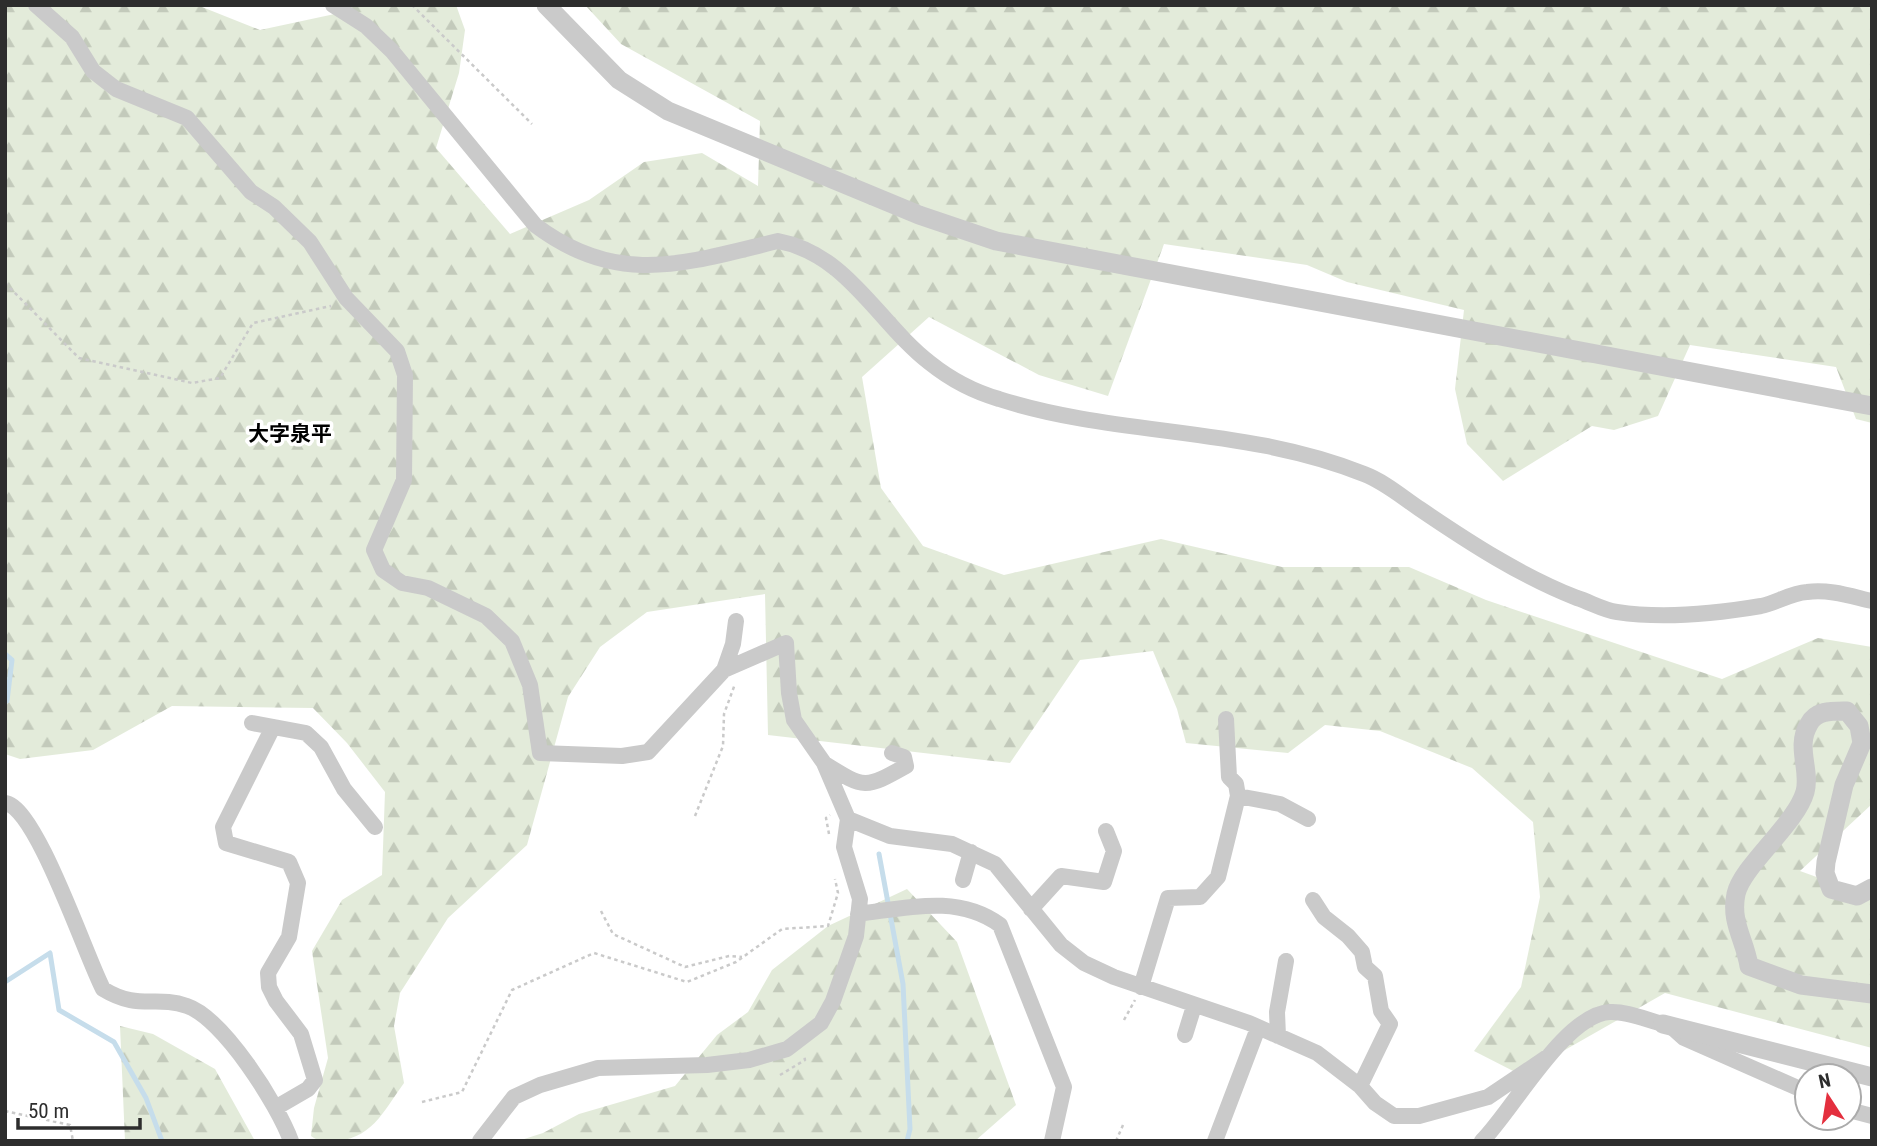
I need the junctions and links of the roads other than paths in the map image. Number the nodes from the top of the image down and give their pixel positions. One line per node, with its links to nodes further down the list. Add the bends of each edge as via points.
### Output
1 (36, 5): 7 (street, via 72,37 93,71 116,89 187,118 251,191 310,242 346,298 397,351 405,375 404,480 374,550 383,570 402,583 428,588 486,616 512,641 530,685 540,753 622,756 648,752)
2 (333, 5): 5 (street, via 366,26 392,51 535,225 570,249 634,267 662,267 778,241 795,244 862,290 929,363 960,383 1047,413 1223,436 1368,475 1529,579 1614,612 1671,616 1762,605 1805,592 1838,592)
3 (547, 5): 4 (street, via 619,80 668,111 919,215 996,241)
4 (1872, 406)
5 (1872, 601)
6 (736, 621): 7 (street)
7 (724, 670): 12 (street, via 786,643 794,720)
8 (1226, 719): 13 (street, via 1228,778 1236,784)
9 (252, 723): 10 (street)
10 (273, 727): 17 (street, via 306,733 321,747 344,789); 37 (street, via 223,827 226,843 289,862 298,883 289,937 268,973 269,988 301,1034 315,1080)
11 (892, 753): 12 (street, via 904,757 906,766 873,785 855,783)
12 (824, 763): 15 (street)
13 (1238, 796): 16 (street, via 1280,804); 26 (street, via 1218,877 1200,897 1168,898)
14 (5, 803): 37 (street, via 26,816 103,989 131,1003 188,1006 207,1018 228,1039)
15 (845, 813): 19 (street, via 890,836 952,844); 24 (street, via 844,847 860,899)
16 (1308, 819)
17 (375, 827)
18 (1106, 831): 23 (street, via 1114,852 1104,881 1061,876)
19 (971, 852): 20 (street); 23 (street, via 995,864)
20 (963, 880)
21 (1872, 888): 27 (street, via 1857,896 1831,889 1825,873 1844,785 1862,743 1859,726 1847,711 1827,710 1810,721 1802,741 1805,791 1737,890 1734,925 1745,942 1749,966 1765,974 1801,985)
22 (1313, 900): 35 (street, via 1324,917 1362,952 1365,967 1375,976 1374,1002 1390,1024)
23 (1031, 909): 26 (street, via 1061,945 1084,963)
24 (858, 914): 39 (street, via 856,936 834,1001 821,1023 787,1049 729,1063 598,1068 540,1085 514,1097); 40 (street, via 946,904 985,914 1000,925 1064,1087)
25 (1286, 961): 32 (street, via 1276,1012)
26 (1141, 987): 28 (street)
27 (1872, 993)
28 (1194, 1006): 30 (street); 31 (street)
29 (1668, 1026): 33 (street, via 1612,1011 1594,1014); 34 (street); 36 (street, via 1684,1038)
30 (1258, 1028): 32 (street); 41 (street)
31 (1185, 1035)
32 (1279, 1036): 35 (street, via 1317,1053)
33 (1546, 1058): 35 (street, via 1488,1097 1419,1116 1394,1116 1375,1104); 42 (street)
34 (1872, 1077)
35 (1360, 1086)
36 (1793, 1087)
37 (277, 1107): 38 (street)
38 (291, 1141)
39 (480, 1141)
40 (1052, 1141)
41 (1215, 1141)
42 (1482, 1141)

